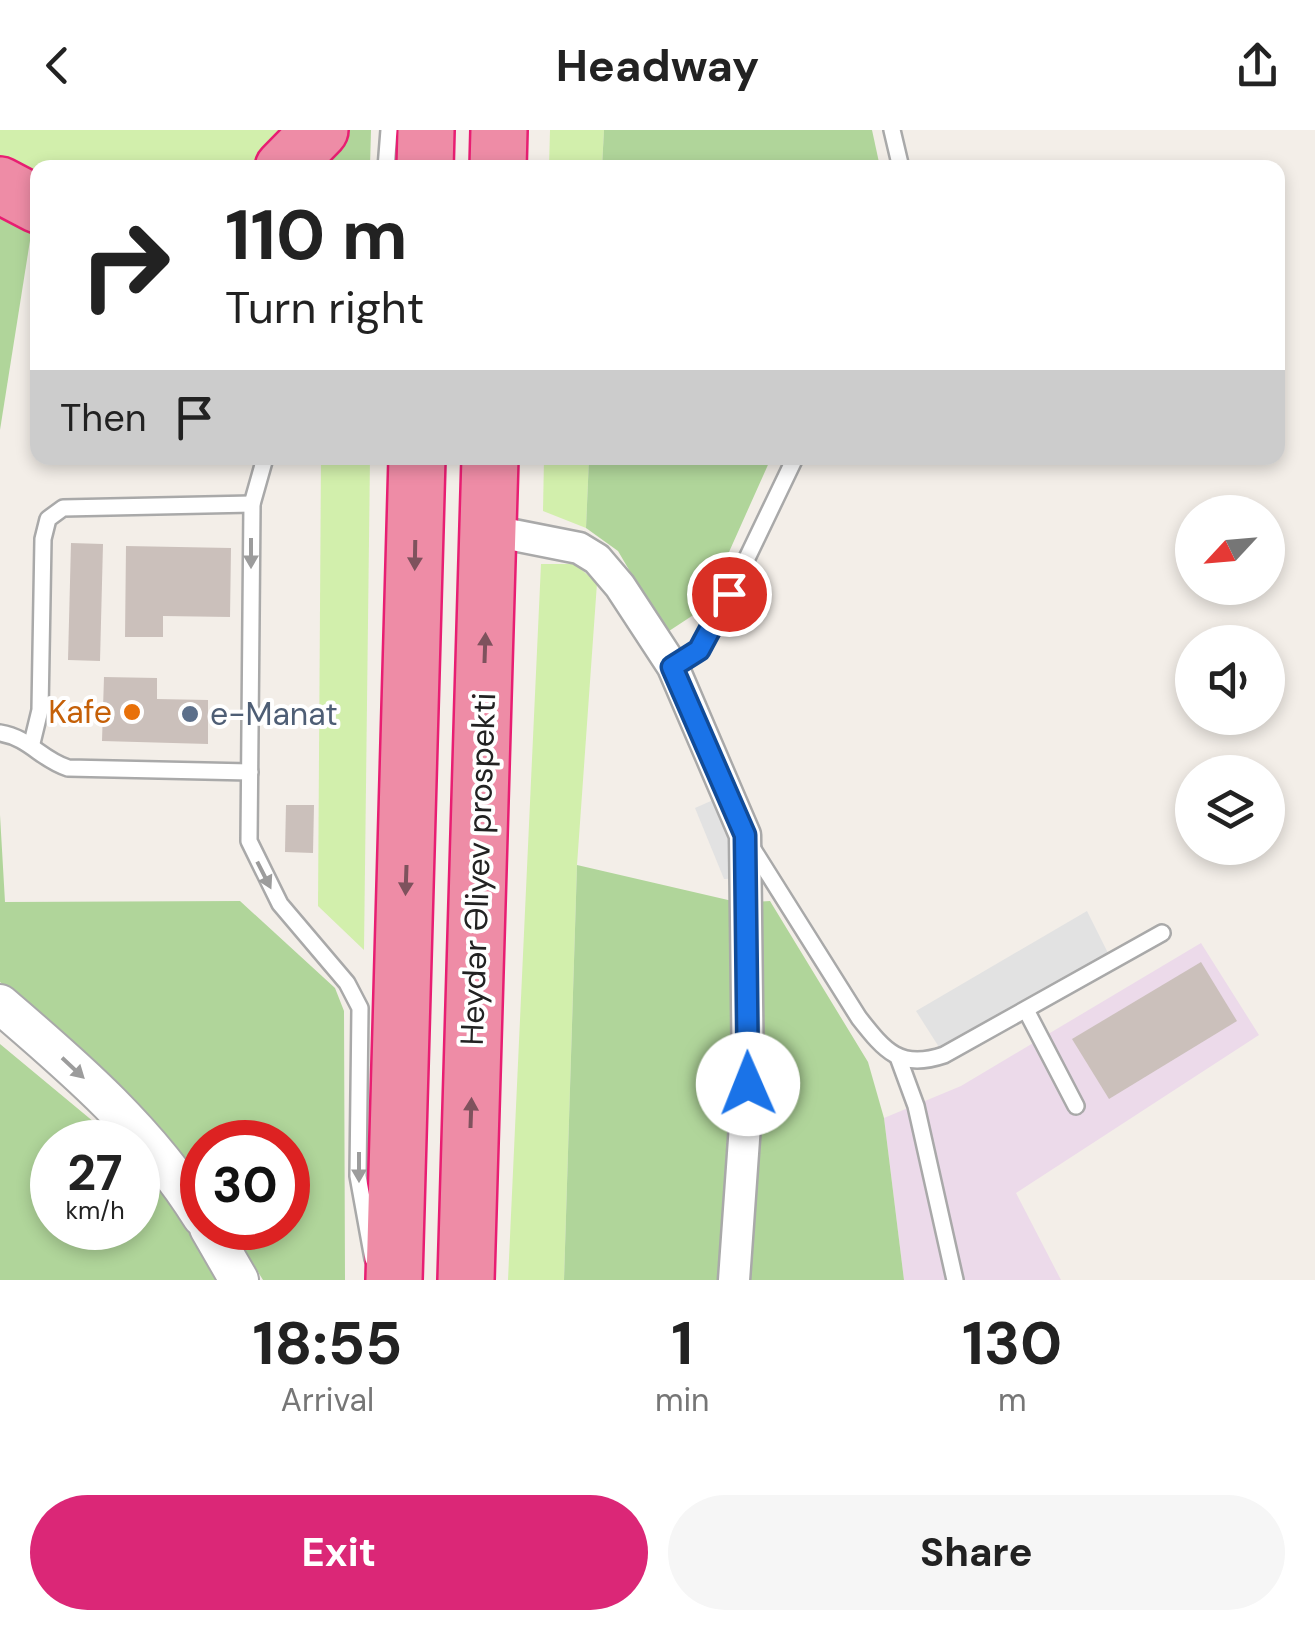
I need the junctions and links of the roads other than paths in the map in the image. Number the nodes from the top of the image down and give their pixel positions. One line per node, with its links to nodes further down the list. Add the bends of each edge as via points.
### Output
1 (320, 130): 6 (highway)
2 (389, 130): 7 (lane)
3 (426, 130): 8 (highway)
4 (499, 130): 9 (highway)
5 (892, 130): 10 (lane)
6 (291, 160)
7 (387, 160)
8 (424, 160)
9 (498, 160)
10 (899, 160)
11 (0, 185): 12 (highway)
12 (30, 202)
13 (263, 465): 17 (lane)
14 (417, 465): 33 (highway, one-way to 33)
15 (490, 465): 18 (highway, Heydər Əliyev prospekti)
16 (792, 465): 19 (lane, via 713,628 699,650)
17 (252, 504): 21 (lane, via 63,508 48,518 40,710); 22 (lane, one-way to 22)
18 (488, 530): 19 (street, via 550,540 597,559); 34 (highway, Heydər Əliyev prospekti, one-way to 18)
19 (672, 667): 23 (street)
20 (0, 733): 21 (lane)
21 (32, 743): 22 (lane, via 44,760 68,768)
22 (250, 772): 32 (lane, one-way to 32, via 249,840 260,872 360,1008 358,1176)
23 (745, 835): 27 (lane, via 859,1018); 35 (street, via 748,1084)
24 (1162, 934): 26 (lane)
25 (0, 1004): 29 (street, one-way to 29, via 145,1139)
26 (1026, 1010): 27 (lane, via 944,1056 920,1063); 28 (lane)
27 (898, 1057): 36 (lane, via 916,1106)
28 (1076, 1106)
29 (180, 1187)
30 (221, 1250): 31 (street)
31 (238, 1280)
32 (378, 1280)
33 (394, 1280)
34 (466, 1280)
35 (734, 1280)
36 (955, 1280)

